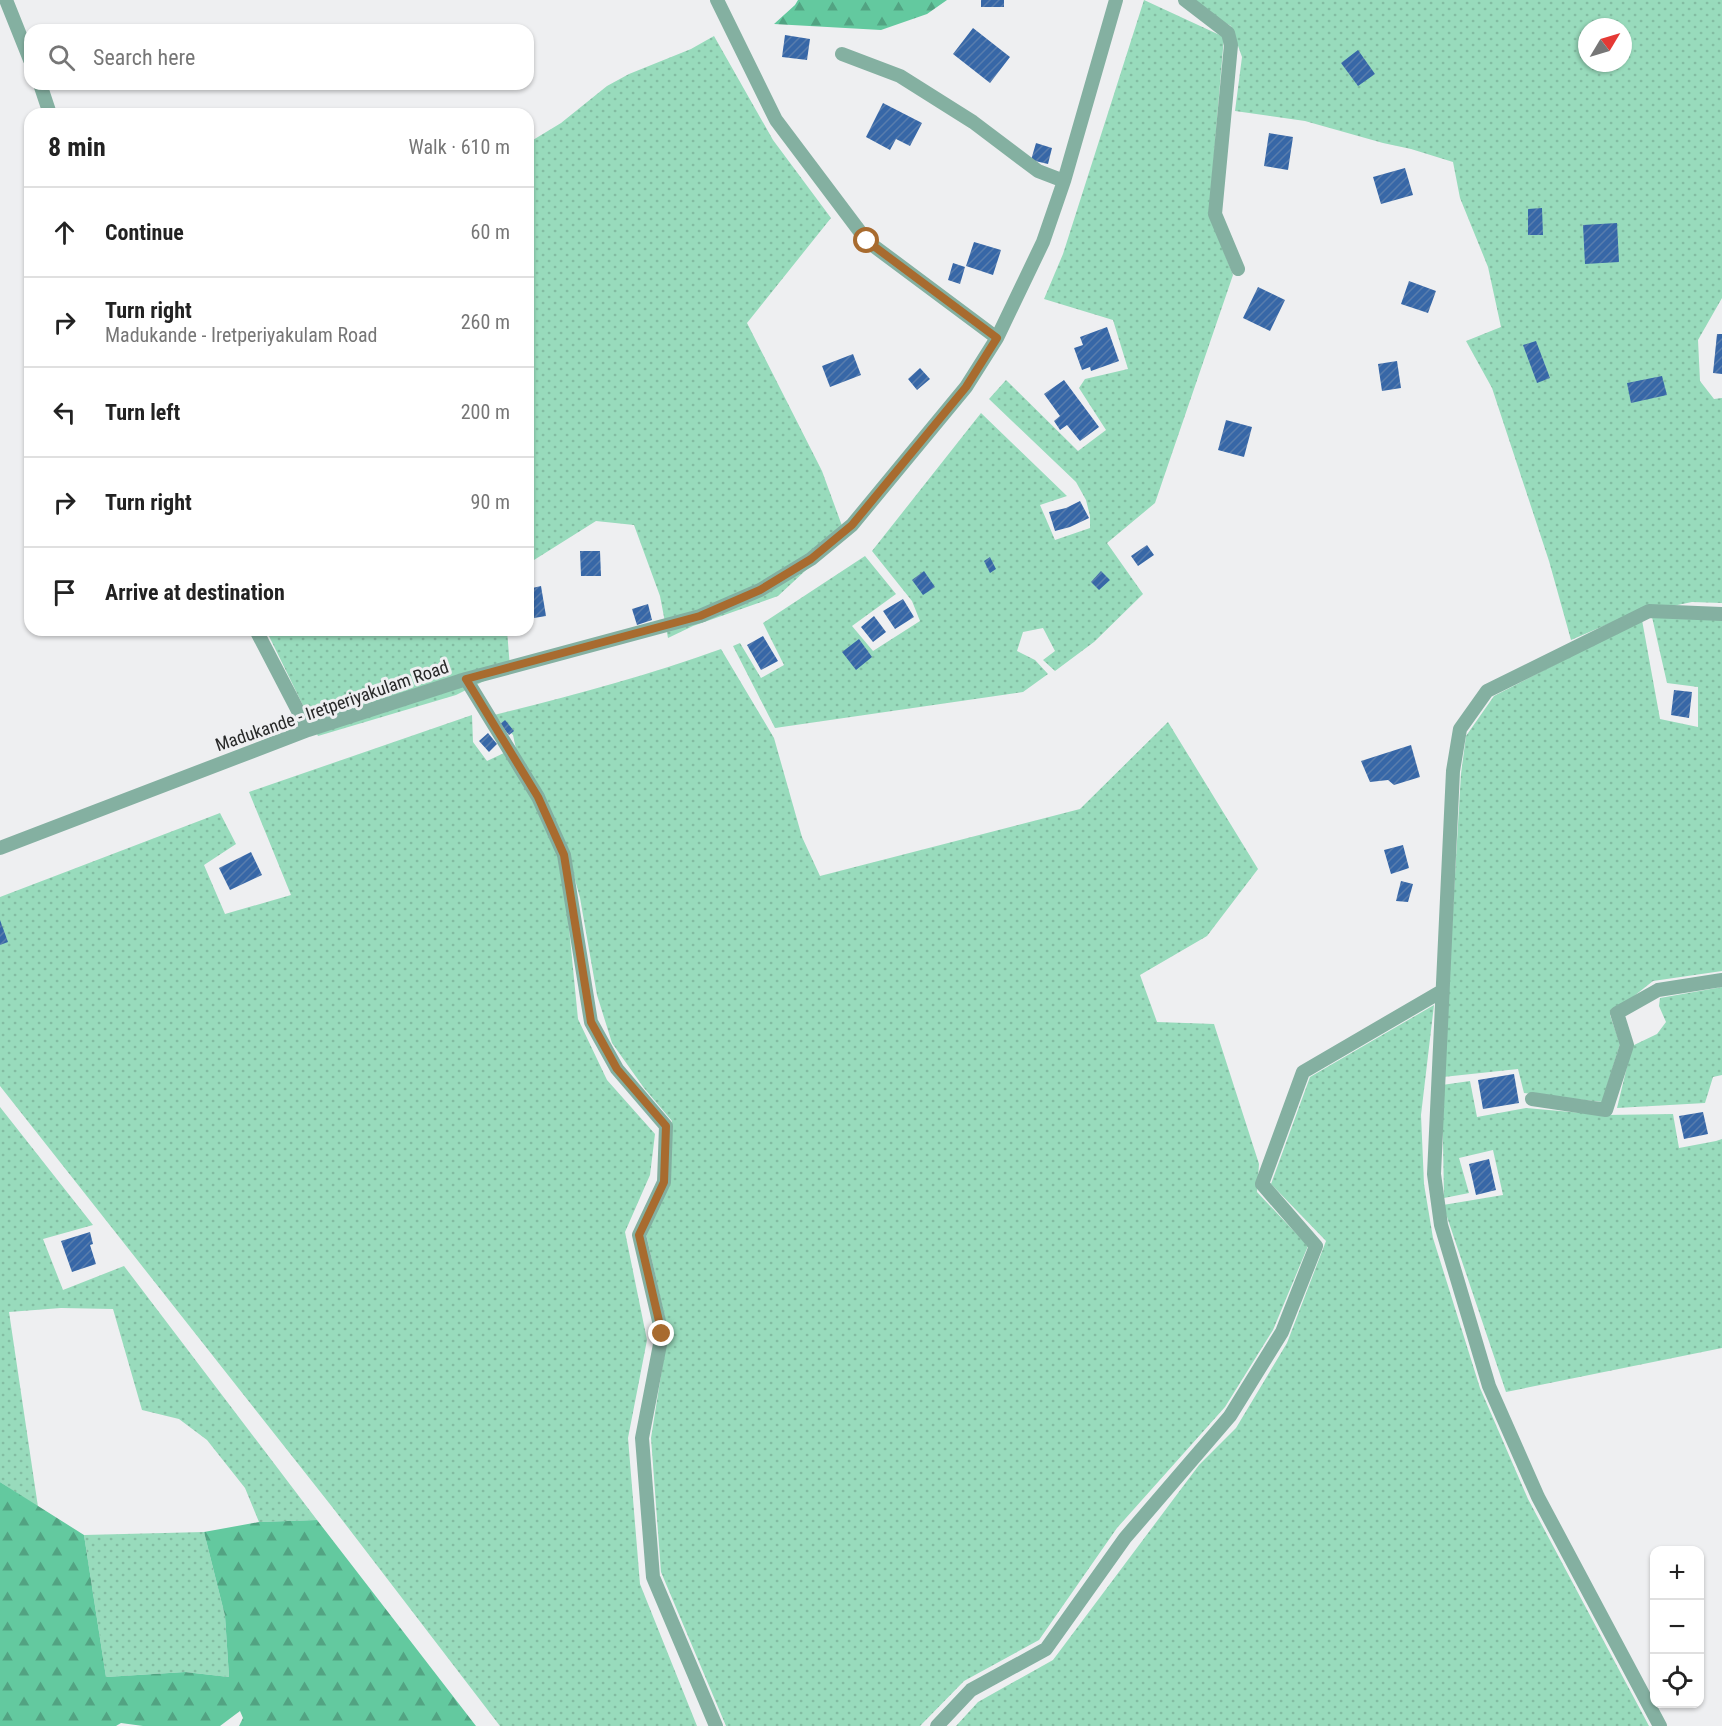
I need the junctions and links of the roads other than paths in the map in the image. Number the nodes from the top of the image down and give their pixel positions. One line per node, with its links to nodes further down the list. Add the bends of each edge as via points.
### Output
1 (6, 0): 5 (street)
2 (717, 0): 11 (street, via 776,120 867,241)
3 (1116, 0): 9 (street, Madukande - Iretperiyakulam Road)
4 (1185, 0): 10 (street, via 1228,33 1231,45 1215,214)
5 (24, 45)
6 (842, 54): 9 (street, via 900,76 973,122 1038,171)
7 (42, 90): 8 (street)
8 (48, 108)
9 (1064, 181): 11 (street, Madukande - Iretperiyakulam Road, via 1043,242)
10 (1238, 269)
11 (997, 338): 14 (street, Madukande - Iretperiyakulam Road, via 966,387 852,525 811,559 760,590 700,616)
12 (1722, 614): 18 (street, via 1650,611 1487,691 1460,729 1453,771)
13 (259, 636): 15 (street)
14 (466, 679): 15 (street, Madukande - Iretperiyakulam Road); 20 (street, via 538,797 564,855 591,1022 617,1069 666,1126 664,1182 639,1235 662,1334 642,1438 654,1577)
15 (308, 730): 16 (street, Madukande - Iretperiyakulam Road)
16 (0, 848)
17 (1722, 980): 19 (street, via 1658,990 1617,1013 1627,1044 1606,1110)
18 (1442, 991): 21 (street, via 1303,1072 1262,1184 1316,1246 1282,1332 1230,1416 1125,1538 1046,1649 970,1690); 22 (street, via 1434,1174 1441,1225 1489,1386 1538,1497)
19 (1532, 1099)
20 (716, 1726)
21 (937, 1726)
22 (1660, 1726)

